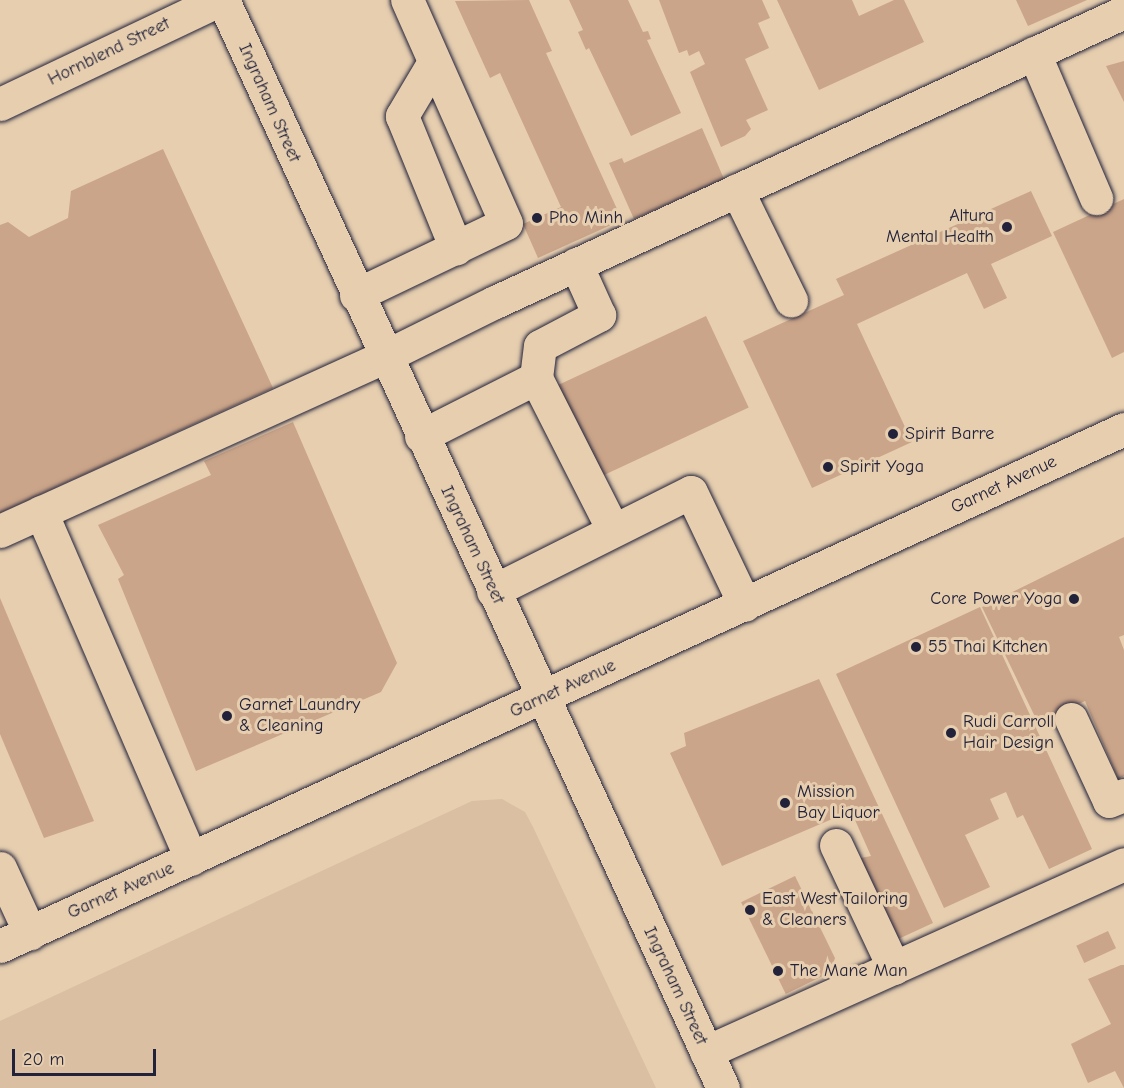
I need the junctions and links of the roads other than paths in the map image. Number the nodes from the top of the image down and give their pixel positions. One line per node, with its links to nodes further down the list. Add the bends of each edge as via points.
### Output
1 (221, 0): 6 (main road, Hornblend Street); 11 (main road, Ingraham Street)
2 (407, 0): 5 (main road)
3 (1124, 12): 4 (main road)
4 (1034, 53): 7 (main road); 8 (main road)
5 (435, 62): 9 (main road, via 402,116); 9 (main road, via 506,223)
6 (0, 104)
7 (737, 190): 10 (main road); 12 (main road)
8 (1096, 198)
9 (456, 248): 11 (main road)
10 (576, 264): 13 (main road); 14 (main road, via 599,315 540,346)
11 (356, 295): 13 (main road, Ingraham Street)
12 (791, 300)
13 (384, 357): 16 (main road, Ingraham Street); 17 (main road)
14 (536, 378): 16 (main road); 18 (main road)
15 (1124, 429): 21 (main road, Garnet Avenue)
16 (421, 436): 20 (main road, Ingraham Street)
17 (41, 512): 19 (main road); 26 (main road)
18 (613, 530): 20 (main road); 21 (main road, via 691,492)
19 (0, 531)
20 (493, 591): 22 (main road, Ingraham Street)
21 (745, 605): 22 (main road, Garnet Avenue)
22 (543, 699): 26 (main road, Garnet Avenue); 32 (main road, Ingraham Street)
23 (1071, 719): 24 (main road, via 1109,801)
24 (1124, 795)
25 (836, 845): 31 (main road)
26 (191, 859): 29 (main road, Garnet Avenue)
27 (1124, 864): 31 (main road)
28 (0, 868): 29 (main road)
29 (30, 933): 30 (main road, Garnet Avenue)
30 (0, 946)
31 (894, 968): 32 (main road)
32 (706, 1052): 33 (main road, Ingraham Street)
33 (723, 1088)

